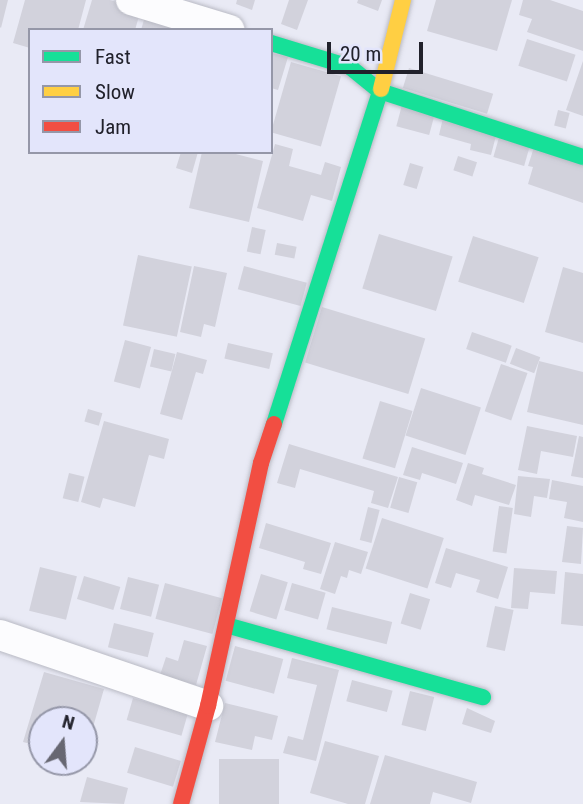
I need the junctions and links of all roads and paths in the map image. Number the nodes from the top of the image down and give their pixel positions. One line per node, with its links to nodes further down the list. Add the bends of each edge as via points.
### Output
1 (131, 0): 3 (street)
2 (403, 0): 5 (street)
3 (223, 28)
4 (273, 44): 5 (street, via 349,67)
5 (380, 92): 6 (street); 7 (street, via 261,463)
6 (583, 157)
7 (226, 625): 9 (street); 10 (street)
8 (0, 635): 10 (street)
9 (483, 697)
10 (208, 706): 11 (street)
11 (181, 804)

